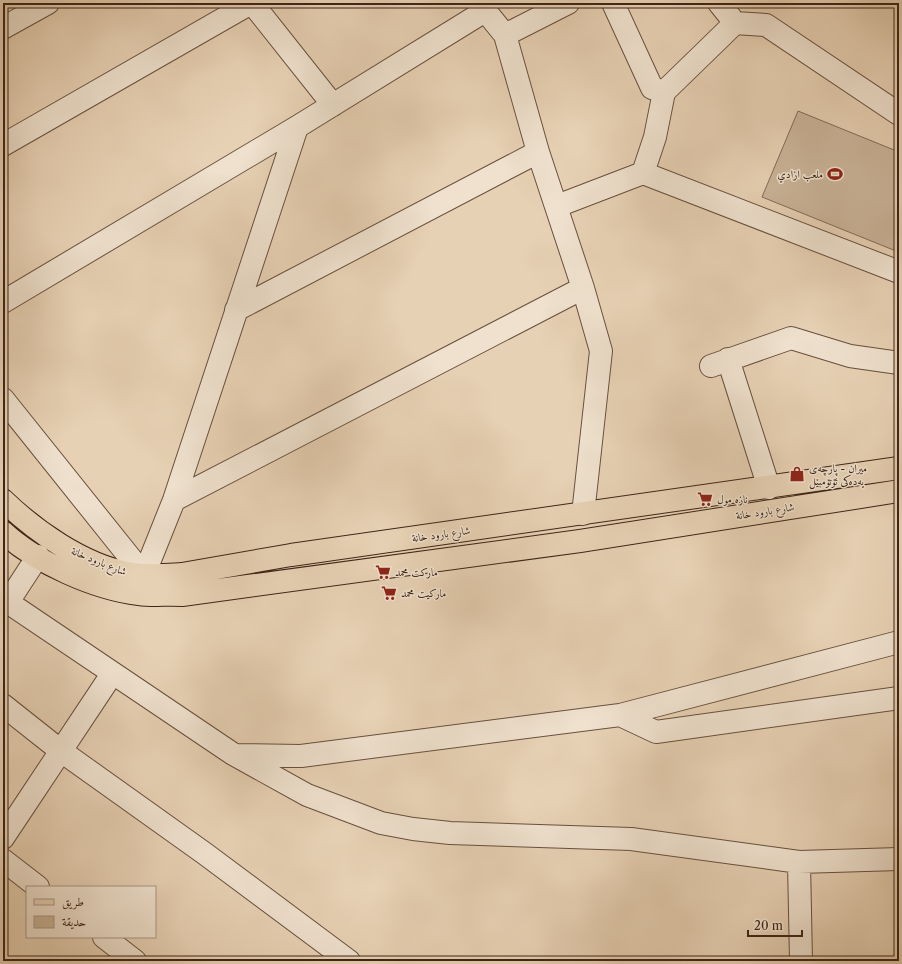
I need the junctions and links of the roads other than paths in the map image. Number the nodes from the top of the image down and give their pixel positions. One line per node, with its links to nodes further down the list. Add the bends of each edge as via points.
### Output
1 (48, 3): 8 (street)
2 (252, 3): 11 (street); 14 (street)
3 (568, 3): 9 (street)
4 (613, 3): 10 (street, via 652,88)
5 (719, 3): 7 (street)
6 (482, 7): 9 (street); 11 (street)
7 (734, 23): 10 (street); 12 (street, via 766,25)
8 (3, 28)
9 (505, 35): 15 (street)
10 (664, 92): 16 (street, via 655,137)
11 (333, 105): 13 (street)
12 (899, 114)
13 (297, 127): 20 (street); 21 (street)
14 (3, 145)
15 (538, 152): 17 (street); 21 (street)
16 (643, 173): 17 (street); 18 (street)
17 (557, 206): 19 (street)
18 (899, 272)
19 (583, 288): 28 (street); 29 (street, via 601,351)
20 (3, 302)
21 (236, 310): 28 (street)
22 (899, 363): 25 (street, via 857,358 791,338 719,363)
23 (3, 399): 33 (street)
24 (899, 468): 25 (main road, شارع بارود خانة)
25 (769, 488): 29 (main road, شارع بارود خانة)
26 (899, 490): 34 (main road, شارع بارود خانة, via 580,541)
27 (3, 500): 33 (main road, شارع بارود خانة, via 51,539 81,556 126,573)
28 (174, 500): 33 (street)
29 (583, 514): 31 (main road, شارع بارود خانة)
30 (3, 532): 32 (main road, شارع بارود خانة)
31 (291, 555): 33 (main road, شارع بارود خانة, via 182,574); 34 (main road)
32 (38, 556): 34 (main road, شارع بارود خانة, via 72,575 104,587 139,594 182,595); 35 (street)
33 (144, 576)
34 (290, 581)
35 (6, 600): 37 (street)
36 (899, 642): 40 (street)
37 (112, 674): 41 (street); 42 (street)
38 (899, 698): 40 (street, via 656,732)
39 (3, 705): 41 (street)
40 (620, 715): 42 (street, via 301,756)
41 (60, 751): 43 (street); 50 (street, via 204,853)
42 (233, 754): 46 (street, via 321,800 381,823 450,833 631,839)
43 (3, 838)
44 (899, 859): 46 (street)
45 (3, 860): 47 (street)
46 (799, 862): 51 (street)
47 (37, 886)
48 (105, 938): 49 (street)
49 (135, 961)
50 (349, 961)
51 (800, 961)

